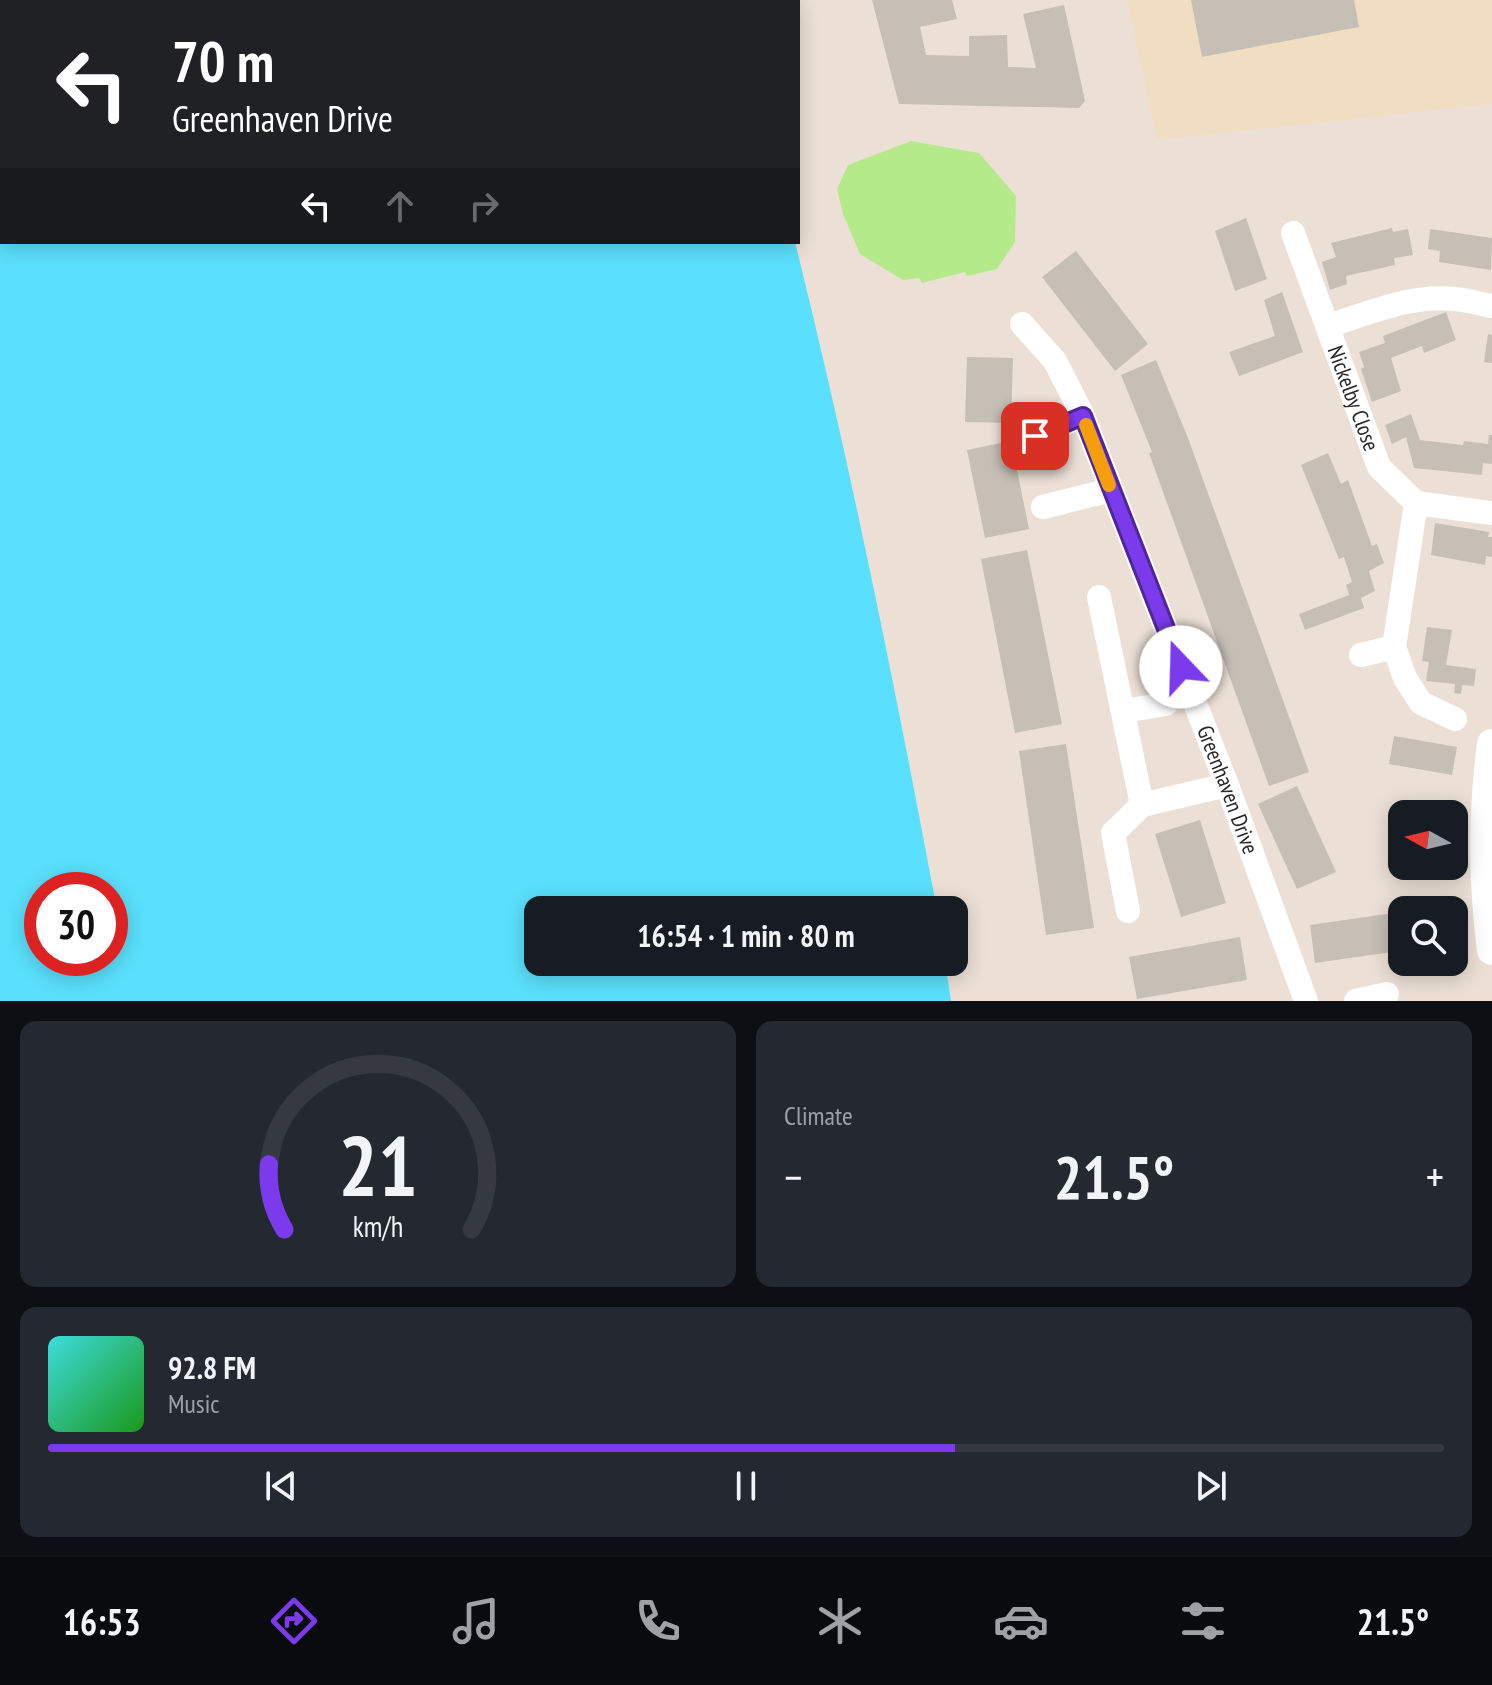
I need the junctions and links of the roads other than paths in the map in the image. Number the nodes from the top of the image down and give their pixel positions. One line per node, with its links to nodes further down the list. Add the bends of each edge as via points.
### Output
1 (1293, 233): 4 (street, Nickelby Close)
2 (1492, 306): 4 (street, Nickelby Close, via 1424,299)
3 (1022, 324): 5 (street, Greenhaven Drive, via 1055,361)
4 (1328, 326): 8 (street, Nickelby Close, via 1379,467)
5 (1083, 416): 6 (street); 7 (street, Greenhaven Drive)
6 (1035, 436)
7 (1111, 490): 9 (street); 18 (street, Greenhaven Drive)
8 (1416, 503): 10 (street); 12 (street)
9 (1043, 507)
10 (1492, 513)
11 (1099, 597): 15 (street)
12 (1394, 647): 13 (street); 16 (street, via 1421,703)
13 (1361, 655)
14 (1166, 704): 15 (street)
15 (1124, 711): 19 (street)
16 (1455, 719)
17 (1492, 744): 21 (street, via 1484,872)
18 (1227, 785): 19 (street); 23 (street, Greenhaven Drive)
19 (1142, 805): 20 (street, via 1113,833)
20 (1128, 911)
21 (1492, 950)
22 (1387, 994): 24 (street)
23 (1306, 1001)
24 (1356, 1001)

